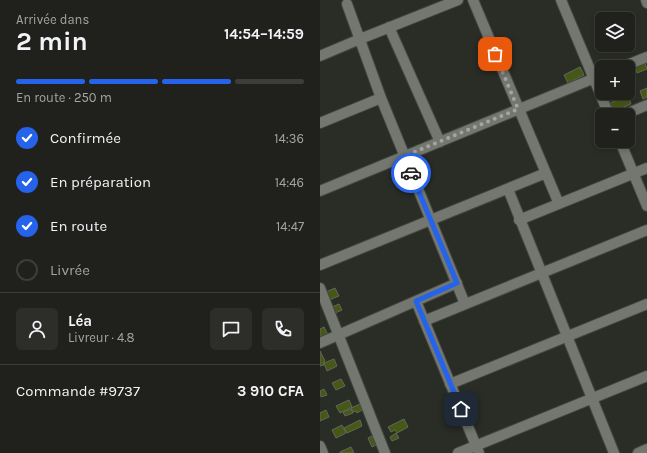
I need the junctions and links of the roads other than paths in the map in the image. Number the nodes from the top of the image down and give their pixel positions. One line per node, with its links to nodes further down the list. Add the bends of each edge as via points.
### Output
1 (458, 0): 7 (street)
2 (473, 0): 16 (street)
3 (561, 0): 12 (street)
4 (646, 0): 5 (street)
5 (647, 3)
6 (347, 4): 8 (street)
7 (389, 27): 8 (street); 19 (street)
8 (360, 39): 9 (street); 14 (street)
9 (320, 56)
10 (647, 57): 11 (street)
11 (635, 62)
12 (595, 71)
13 (595, 78): 16 (street)
14 (381, 98): 18 (street); 21 (street)
15 (647, 105): 17 (street)
16 (518, 109): 19 (street); 23 (street)
17 (635, 110)
18 (320, 123)
19 (440, 142): 21 (street)
20 (623, 148): 24 (street)
21 (405, 156): 26 (street); 30 (street)
22 (647, 168): 24 (street)
23 (546, 173): 25 (street); 27 (street)
24 (633, 173): 27 (street); 28 (street)
25 (508, 189): 29 (street); 30 (street)
26 (320, 191)
27 (559, 204): 29 (street)
28 (647, 206)
29 (519, 220): 33 (street)
30 (431, 221): 32 (street); 34 (street)
31 (647, 230): 33 (street)
32 (320, 265)
33 (541, 273): 37 (street); 41 (street)
34 (457, 283): 36 (street); 37 (street)
35 (320, 288): 40 (street)
36 (416, 301): 39 (street); 40 (street)
37 (465, 304): 39 (street)
38 (647, 304): 41 (street)
39 (424, 321): 44 (street)
40 (338, 336): 42 (street); 50 (street)
41 (568, 337): 44 (street); 45 (street)
42 (320, 343)
43 (647, 376): 45 (street)
44 (450, 384): 47 (street)
45 (592, 398): 47 (street); 52 (street)
46 (320, 446): 49 (street)
47 (477, 449): 51 (street)
48 (647, 449): 53 (street)
49 (323, 453)
50 (385, 453)
51 (458, 453)
52 (614, 453)
53 (638, 453)

